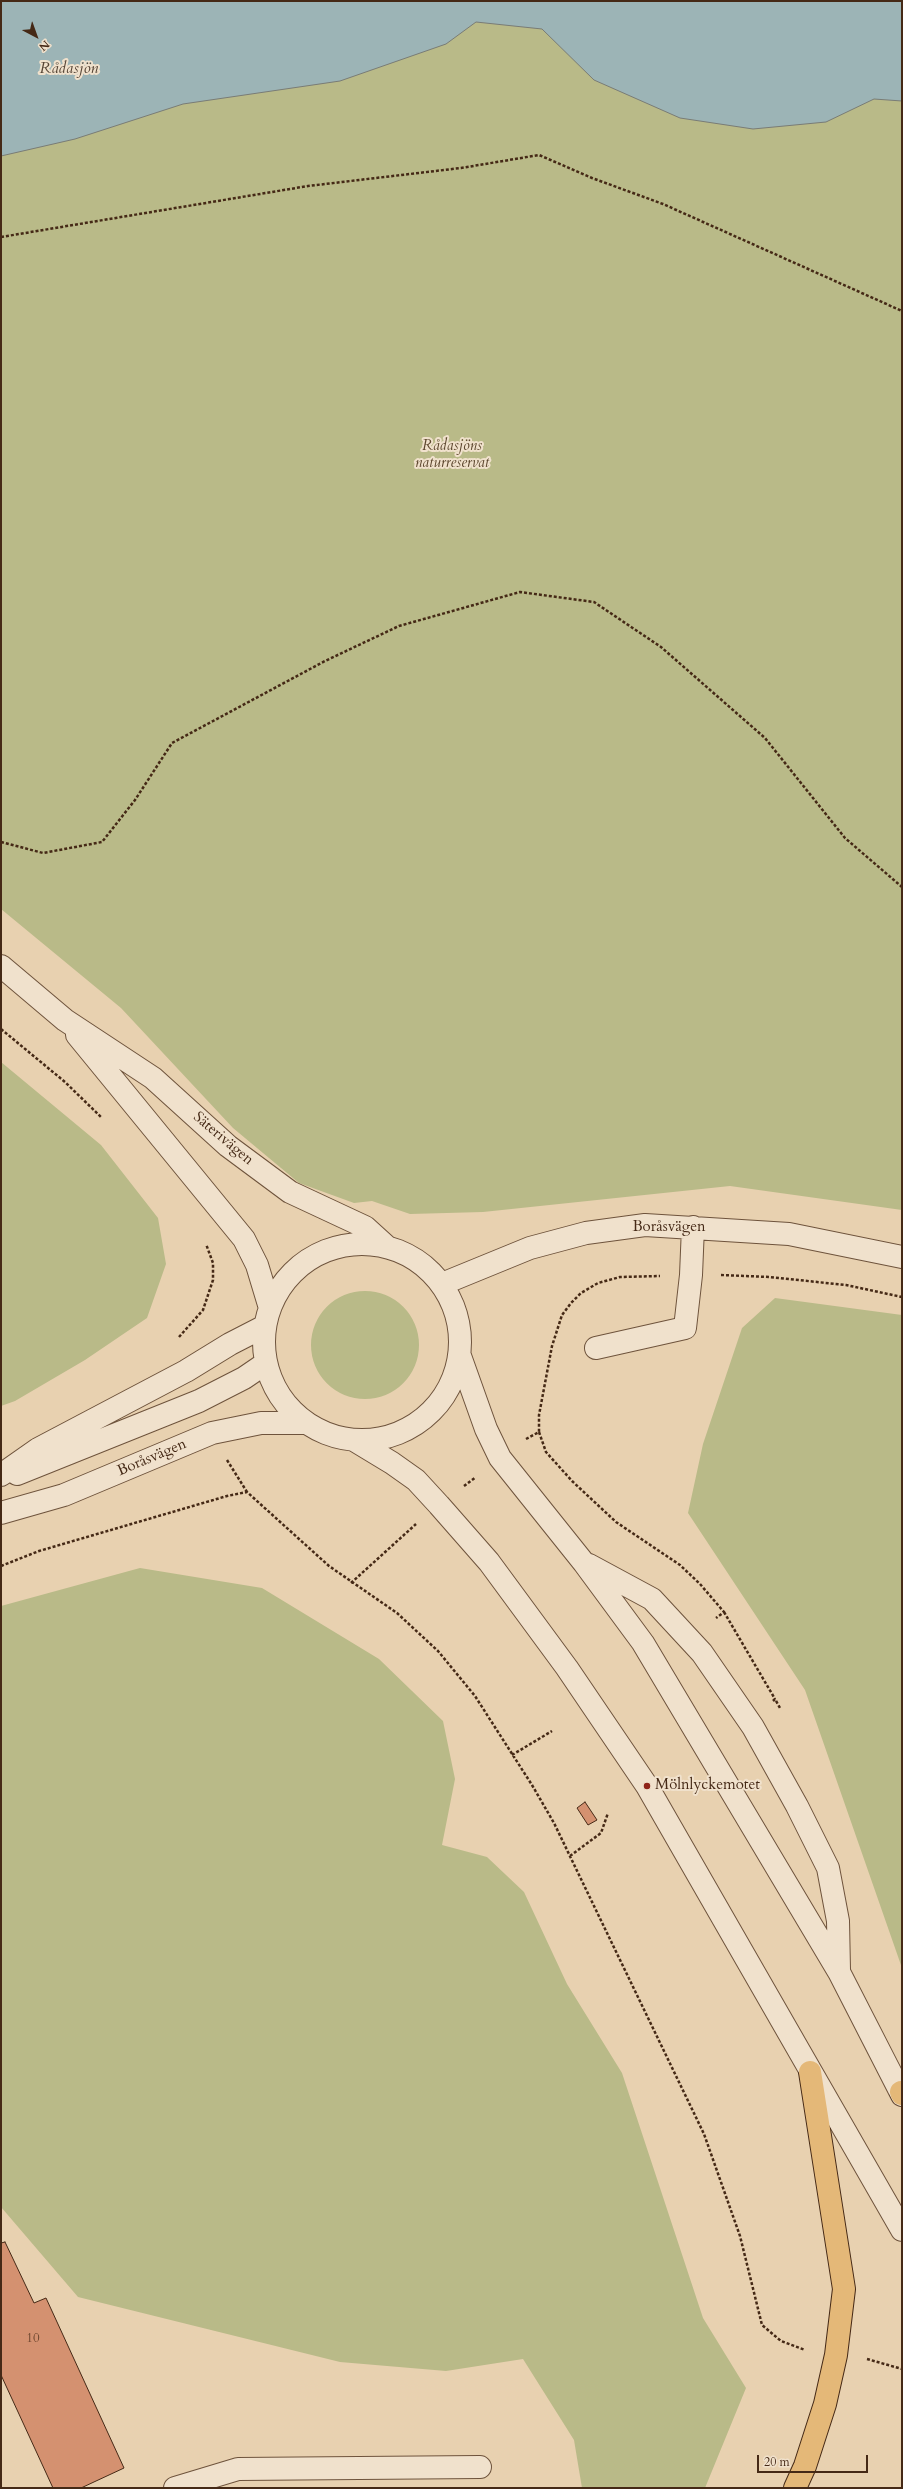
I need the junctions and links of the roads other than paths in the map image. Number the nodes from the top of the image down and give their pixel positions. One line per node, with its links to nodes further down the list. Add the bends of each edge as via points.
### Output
1 (1, 966): 2 (street, Säterivägen)
2 (65, 1020): 4 (street, Säterivägen, via 153,1078 228,1146 290,1192 365,1227); 7 (street, Säterivägen, via 244,1239 257,1265)
3 (693, 1227): 5 (street, Boråsvägen, via 789,1234); 6 (street, Boråsvägen, via 645,1225 586,1233 530,1248); 8 (street, via 685,1328)
4 (387, 1247): 6 (street, via 418,1261); 7 (street, via 369,1243 351,1244 317,1255 288,1277 278,1291)
5 (902, 1257)
6 (442, 1284): 9 (street, via 456,1311 460,1326)
7 (267, 1317): 10 (street); 13 (street, via 186,1371 38,1449)
8 (596, 1348)
9 (460, 1356): 12 (street, via 448,1391 423,1419 391,1437); 16 (street, via 486,1429 500,1458)
10 (266, 1363): 11 (street, via 271,1381 280,1397); 14 (street, via 244,1378 199,1401)
11 (306, 1423): 12 (street, via 337,1438); 15 (street, Boråsvägen, via 261,1423 212,1433 64,1495)
12 (354, 1440): 18 (street, via 416,1480 489,1562 567,1668 647,1786)
13 (1, 1475)
14 (1, 1481)
15 (1, 1513)
16 (584, 1563): 17 (street, via 643,1643); 17 (street, via 652,1599 702,1653 753,1728 828,1868 838,1921)
17 (839, 1972): 19 (street)
18 (810, 2072): 20 (street); 23 (highway, via 844,2289 836,2355 825,2404 805,2466)
19 (902, 2094)
20 (902, 2230)
21 (480, 2466): 22 (street, via 238,2470)
22 (175, 2488)
23 (795, 2488)

